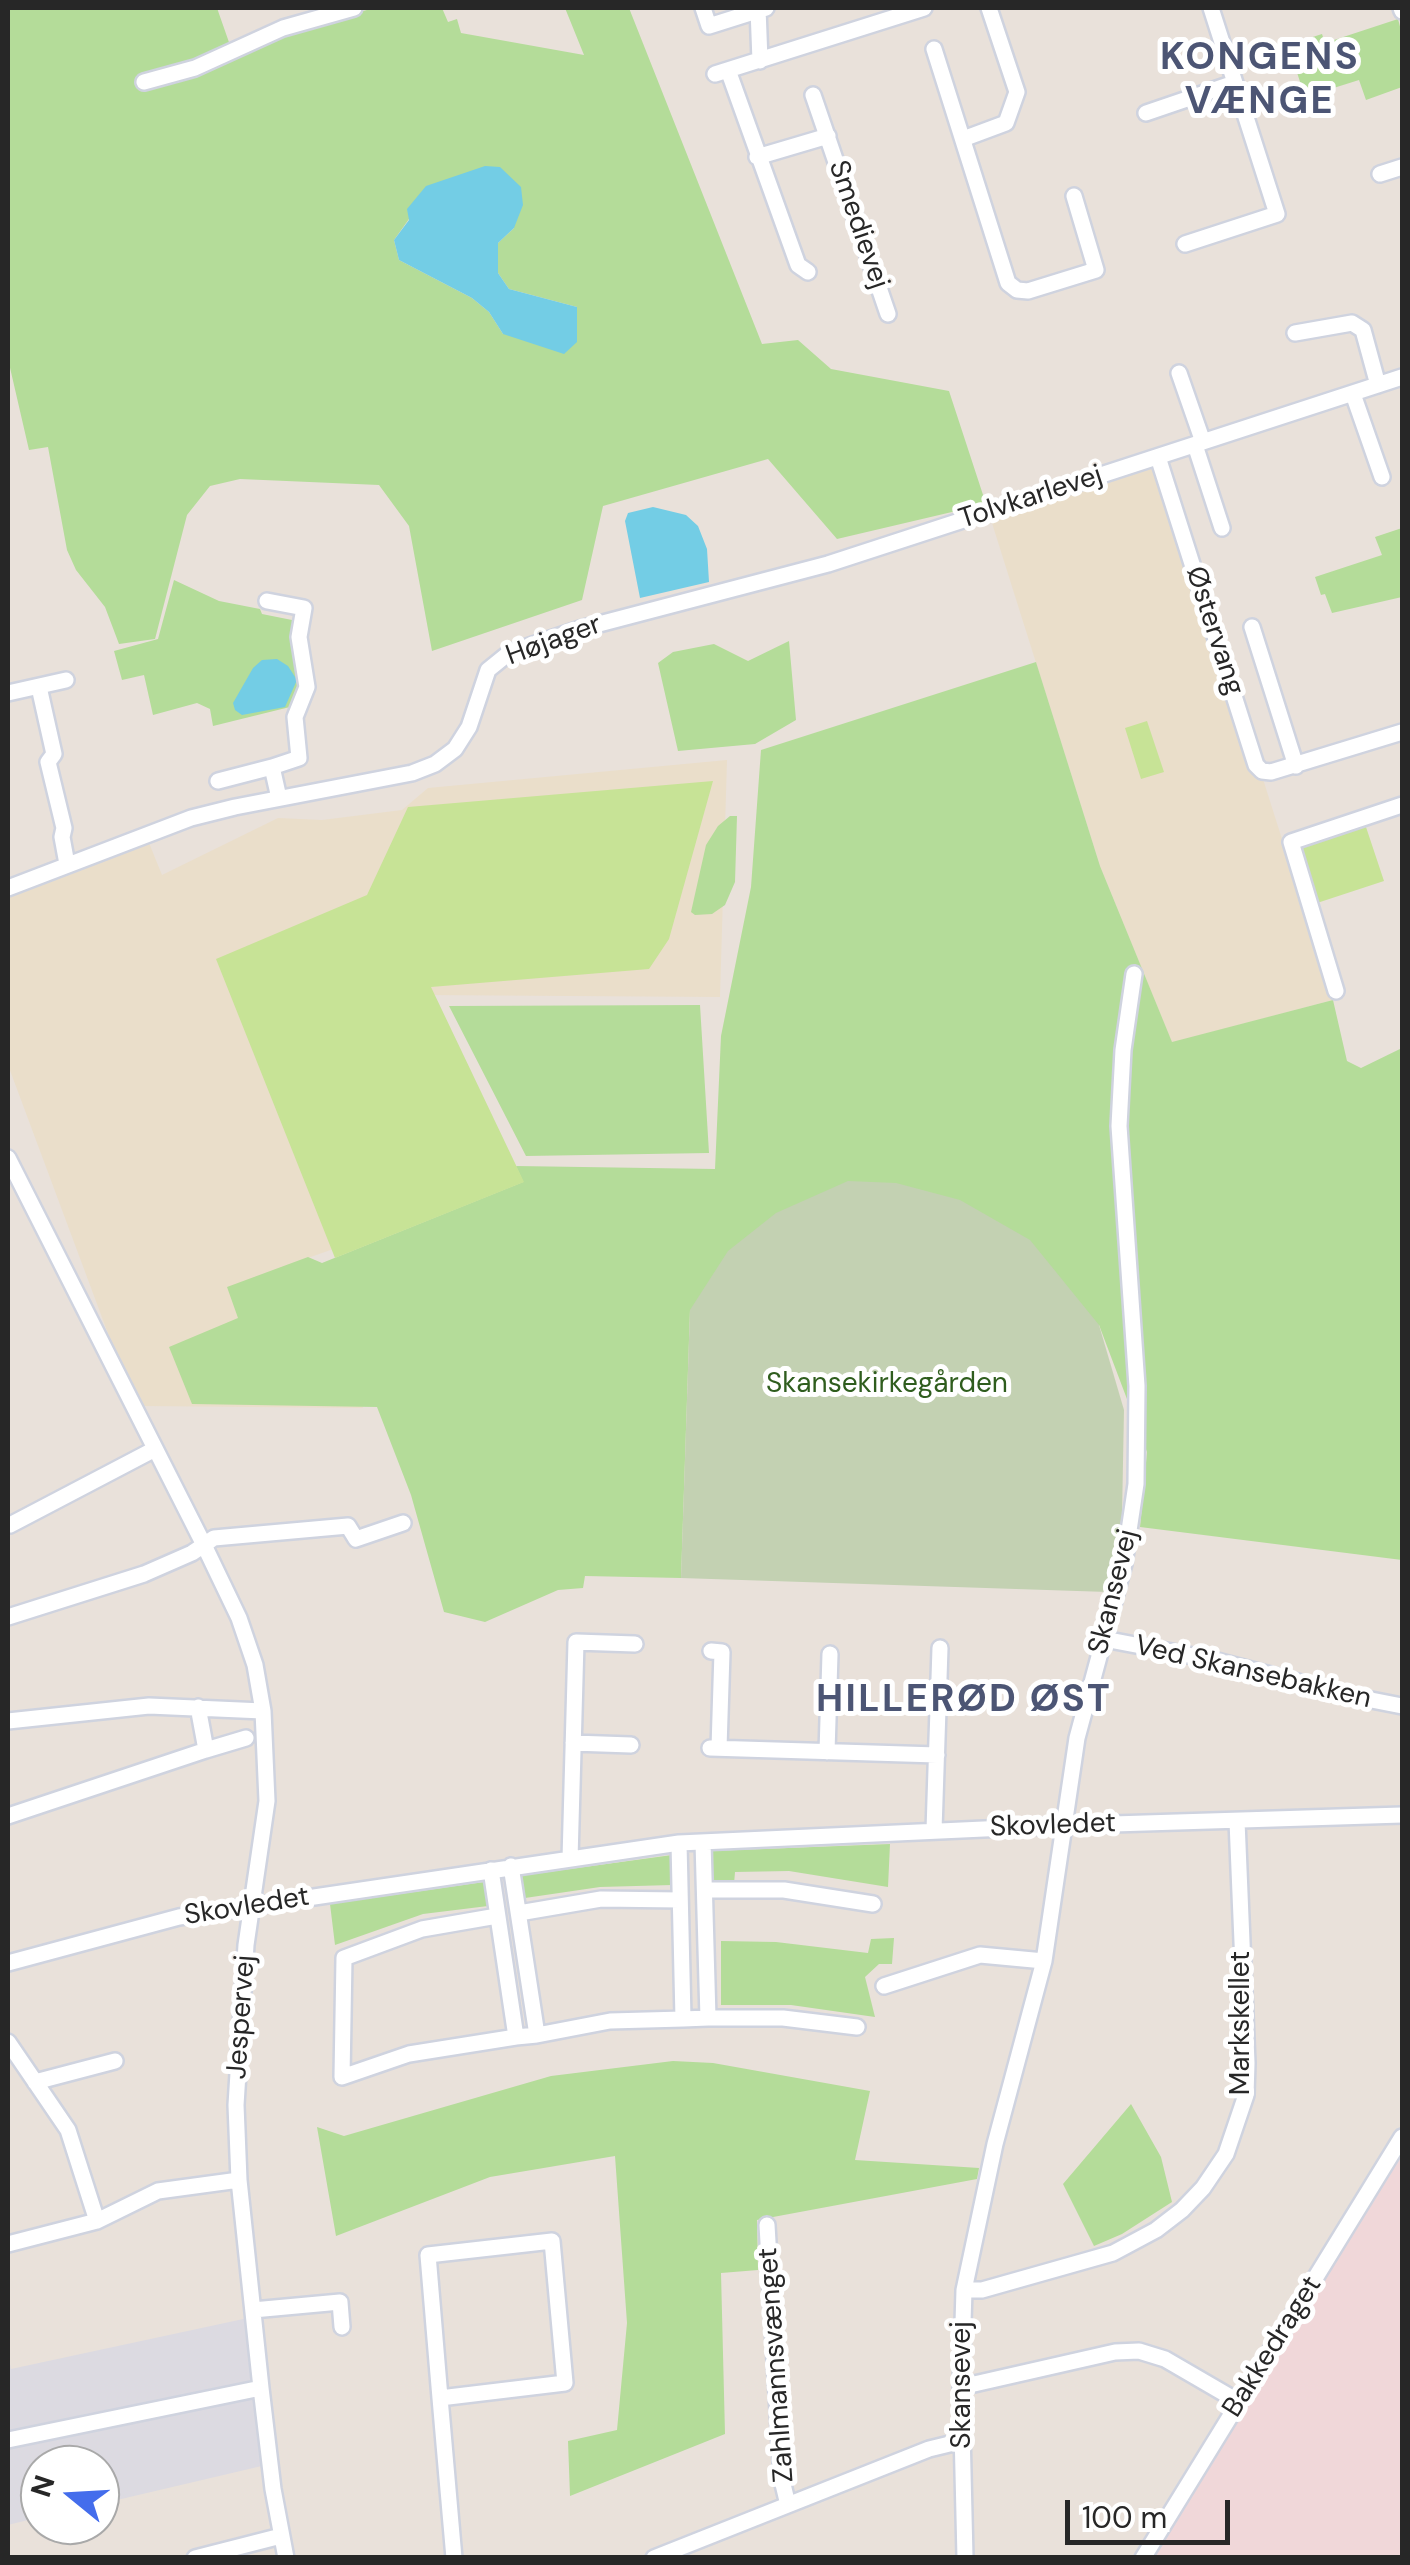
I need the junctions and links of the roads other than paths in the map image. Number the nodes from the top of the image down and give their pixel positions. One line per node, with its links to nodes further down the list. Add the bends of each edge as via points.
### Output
1 (354, 8): 9 (street)
2 (703, 8): 3 (street, via 709,26)
3 (760, 8): 8 (street)
4 (924, 8): 8 (street)
5 (990, 8): 14 (street, via 1017,92 1006,123)
6 (1211, 8): 10 (street)
7 (934, 48): 14 (street)
8 (760, 61): 15 (street, via 722,72)
9 (144, 82)
10 (1234, 83): 12 (street); 19 (street, via 1277,214)
11 (814, 95): 13 (street, Smedievej)
12 (1146, 113)
13 (828, 136): 15 (street, Smedievej); 21 (street, Smedievej)
14 (962, 139): 18 (street, via 1008,283 1017,290 1096,270)
15 (757, 157): 20 (street, via 798,265)
16 (1402, 166): 17 (street)
17 (1380, 174)
18 (1074, 196)
19 (1185, 244)
20 (808, 272)
21 (888, 314)
22 (1296, 333): 25 (street, via 1352,323 1363,330)
23 (1179, 373): 27 (street)
24 (1402, 377): 25 (street, Tolvkarlevej)
25 (1378, 385): 26 (street, Tolvkarlevej)
26 (1352, 394): 27 (street, Tolvkarlevej); 29 (street)
27 (1199, 443): 28 (street, Tolvkarlevej); 30 (street)
28 (1158, 457): 31 (street, Tolvkarlevej); 38 (street, Østervang, via 1256,766 1271,772)
29 (1382, 477)
30 (1222, 528)
31 (828, 564): 41 (street, Højager, via 508,653 488,670 455,750 436,764)
32 (268, 601): 39 (street, via 304,608 299,636 307,686 295,717 299,758)
33 (1252, 627): 38 (street, Østervang)
34 (66, 680): 35 (street)
35 (38, 686): 36 (street); 43 (street)
36 (8, 693)
37 (1402, 732): 38 (street, Østervang)
38 (1296, 766)
39 (272, 768): 40 (street); 41 (street)
40 (218, 781)
41 (279, 798): 43 (street, Højager, via 191,818)
42 (1402, 805): 46 (street, via 1291,842)
43 (67, 864): 44 (street, Højager)
44 (8, 888)
45 (1134, 974): 53 (street, Skansevej, via 1119,1126 1138,1451 1126,1551)
46 (1336, 991)
47 (8, 1158): 48 (street, Jespervej)
48 (155, 1449): 50 (street); 51 (street, Jespervej)
49 (403, 1523): 51 (street, via 356,1539 348,1526)
50 (10, 1525)
51 (203, 1543): 52 (street, via 144,1574); 60 (street, Jespervej, via 242,1624)
52 (8, 1617)
53 (1104, 1638): 58 (street, Ved Skansebakken); 71 (street, Skansevej, via 1077,1738)
54 (635, 1644): 63 (street, via 576,1642)
55 (940, 1648): 67 (street)
56 (711, 1651): 66 (street, via 722,1652 714,1748)
57 (830, 1654): 66 (street)
58 (1402, 1706)
59 (198, 1708): 60 (street); 61 (street, via 149,1706); 65 (street)
60 (263, 1711): 81 (street, Jespervej, via 267,1800)
61 (8, 1720)
62 (246, 1738): 65 (street)
63 (574, 1744): 64 (street); 75 (street)
64 (630, 1745)
65 (206, 1750): 69 (street)
66 (827, 1752): 67 (street)
67 (936, 1755): 72 (street)
68 (1402, 1815): 70 (street, Skovledet)
69 (8, 1816)
70 (1237, 1821): 71 (street, Skovledet); 100 (street, Markskellet, via 1248,2063 1246,2095 1226,2154 1182,2210 1113,2253)
71 (1066, 1825): 72 (street, Skovledet); 84 (street, Skansevej)
72 (934, 1830): 73 (street, Skovledet)
73 (703, 1842): 74 (street, Skovledet); 78 (street)
74 (679, 1843): 75 (street, Skovledet); 79 (street)
75 (570, 1859): 76 (street, Skovledet)
76 (511, 1866): 77 (street, Skovledet); 82 (street)
77 (491, 1870): 81 (street, Skovledet); 83 (street)
78 (706, 1890): 80 (street, via 784,1890); 87 (street)
79 (680, 1900): 82 (street, via 601,1900); 88 (street)
80 (874, 1904)
81 (251, 1905): 85 (street, Skovledet, via 179,1916); 96 (street, Jespervej, via 238,2071)
82 (519, 1913): 90 (street)
83 (497, 1916): 91 (street); 91 (street, via 422,1929 344,1958 342,2077 410,2054)
84 (1044, 1961): 86 (street, via 980,1955); 100 (street, Skansevej, via 994,2144)
85 (8, 1962)
86 (884, 1986)
87 (708, 2018): 88 (street); 89 (street)
88 (683, 2019): 90 (street, via 610,2020)
89 (857, 2027)
90 (537, 2035): 91 (street)
91 (516, 2037)
92 (8, 2042): 94 (street)
93 (115, 2061): 94 (street)
94 (35, 2082): 97 (street, via 68,2130)
95 (1402, 2137): 106 (street, Bakkedraget)
96 (239, 2180): 97 (street, via 158,2191); 101 (street, Jespervej)
97 (96, 2221): 99 (street)
98 (768, 2225): 109 (street, Zahlmannsvænget)
99 (8, 2244)
100 (964, 2290): 104 (street, Skansevej)
101 (253, 2310): 102 (street, via 340,2302); 103 (street, Jespervej)
102 (342, 2327)
103 (261, 2388): 107 (street); 110 (street, Jespervej)
104 (960, 2388): 106 (street, via 1139,2351); 108 (street, Skansevej)
105 (440, 2398): 105 (street, via 428,2255 552,2241 565,2383); 113 (street)
106 (1239, 2402): 116 (street, Bakkedraget)
107 (8, 2440)
108 (962, 2441): 109 (street); 115 (street, Skansevej)
109 (788, 2506): 114 (street)
110 (281, 2536): 111 (street); 112 (street, Jespervej)
111 (195, 2558)
112 (286, 2558)
113 (454, 2558)
114 (654, 2558)
115 (965, 2558)
116 (1143, 2558)

